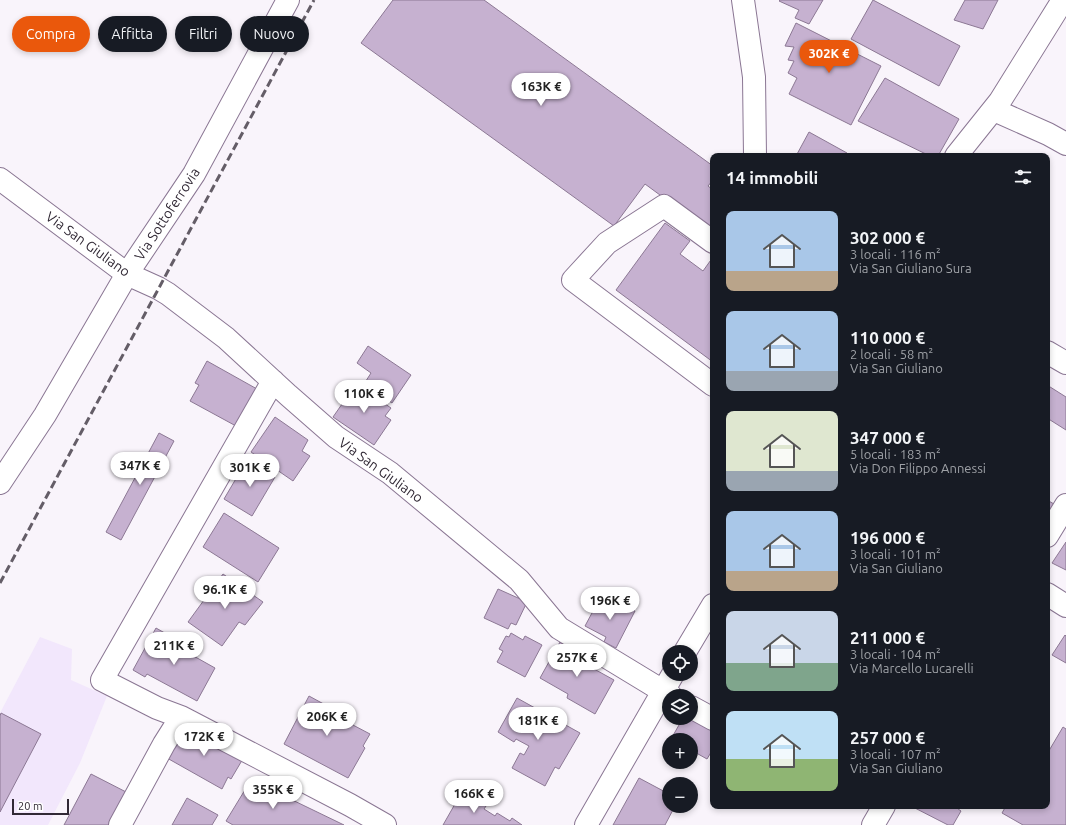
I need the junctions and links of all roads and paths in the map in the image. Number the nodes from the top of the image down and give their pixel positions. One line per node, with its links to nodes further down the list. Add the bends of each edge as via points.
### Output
1 (288, 0): 10 (street, Via Sottoferrovia, via 194,174)
2 (743, 0): 6 (street, via 754,78)
3 (1063, 0): 4 (street)
4 (997, 106): 5 (street); 7 (street)
5 (1066, 144)
6 (755, 153)
7 (958, 153)
8 (0, 179): 10 (street, Via San Giuliano)
9 (710, 240): 14 (street, via 664,206 607,243 573,280)
10 (127, 274): 13 (street, Via San Giuliano, via 174,298 226,338); 15 (street, Via Sottoferrovia, via 45,415)
11 (1050, 354): 12 (street)
12 (1066, 363)
13 (273, 381): 22 (street, Via San Giuliano, via 336,437 390,473 519,580 559,628); 24 (street, via 102,680)
14 (710, 383)
15 (0, 483)
16 (1066, 506): 17 (street)
17 (1050, 531)
18 (1050, 596): 19 (street)
19 (1066, 606)
20 (710, 609): 21 (street)
21 (690, 645)
22 (669, 687): 28 (street)
23 (698, 711): 25 (street)
24 (181, 717): 26 (street); 27 (street)
25 (710, 717)
26 (120, 825)
27 (385, 825)
28 (586, 825)

